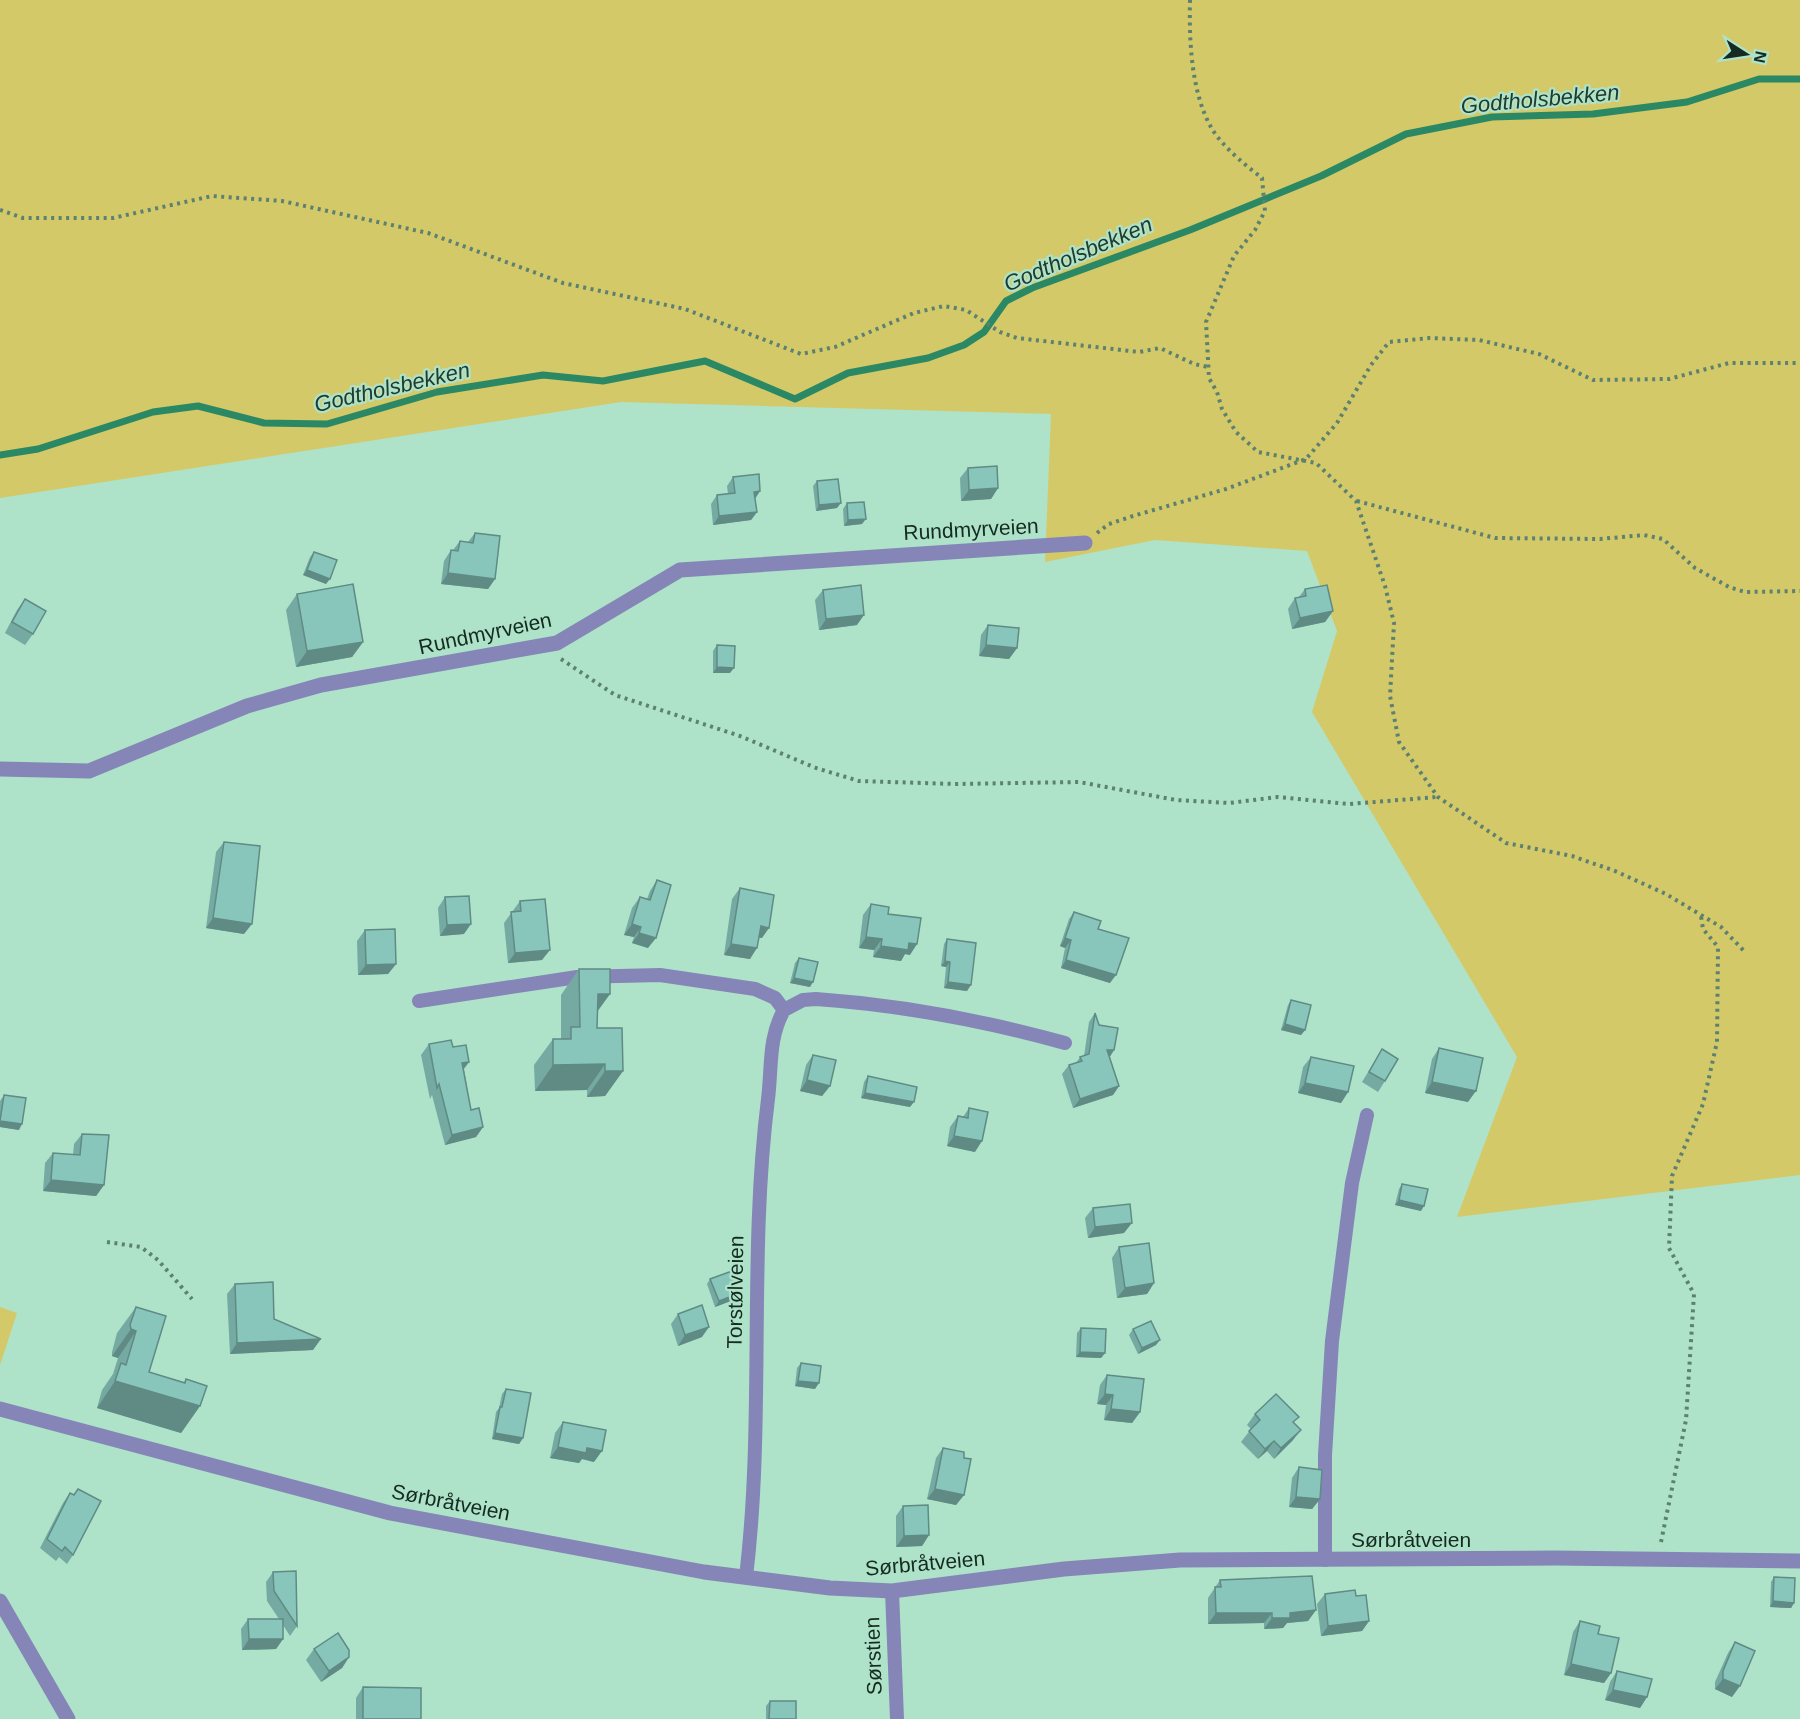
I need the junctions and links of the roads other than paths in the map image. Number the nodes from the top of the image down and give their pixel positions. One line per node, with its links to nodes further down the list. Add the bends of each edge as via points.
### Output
1 (1085, 543): 2 (street, Rundmyrveien, via 680,570 557,643 291,693 247,706 89,771)
2 (0, 770)
3 (418, 1001): 4 (lane, via 577,977 660,975 755,989 775,998)
4 (784, 1010): 5 (lane, via 803,1000 816,999 895,1006 988,1022); 10 (lane, Torstølveien, via 772,1041 758,1192 753,1516)
5 (1065, 1043)
6 (1367, 1116): 8 (lane, via 1352,1183 1332,1341)
7 (0, 1409): 10 (street, Sørbråtveien, via 390,1513)
8 (1324, 1560): 9 (street, Sørbråtveien); 11 (street, Sørbråtveien, via 1122,1563)
9 (1800, 1561)
10 (746, 1577): 11 (street, Sørbråtveien, via 830,1588)
11 (892, 1590): 14 (lane, Sørstien)
12 (0, 1600): 13 (street)
13 (68, 1719)
14 (897, 1719)

